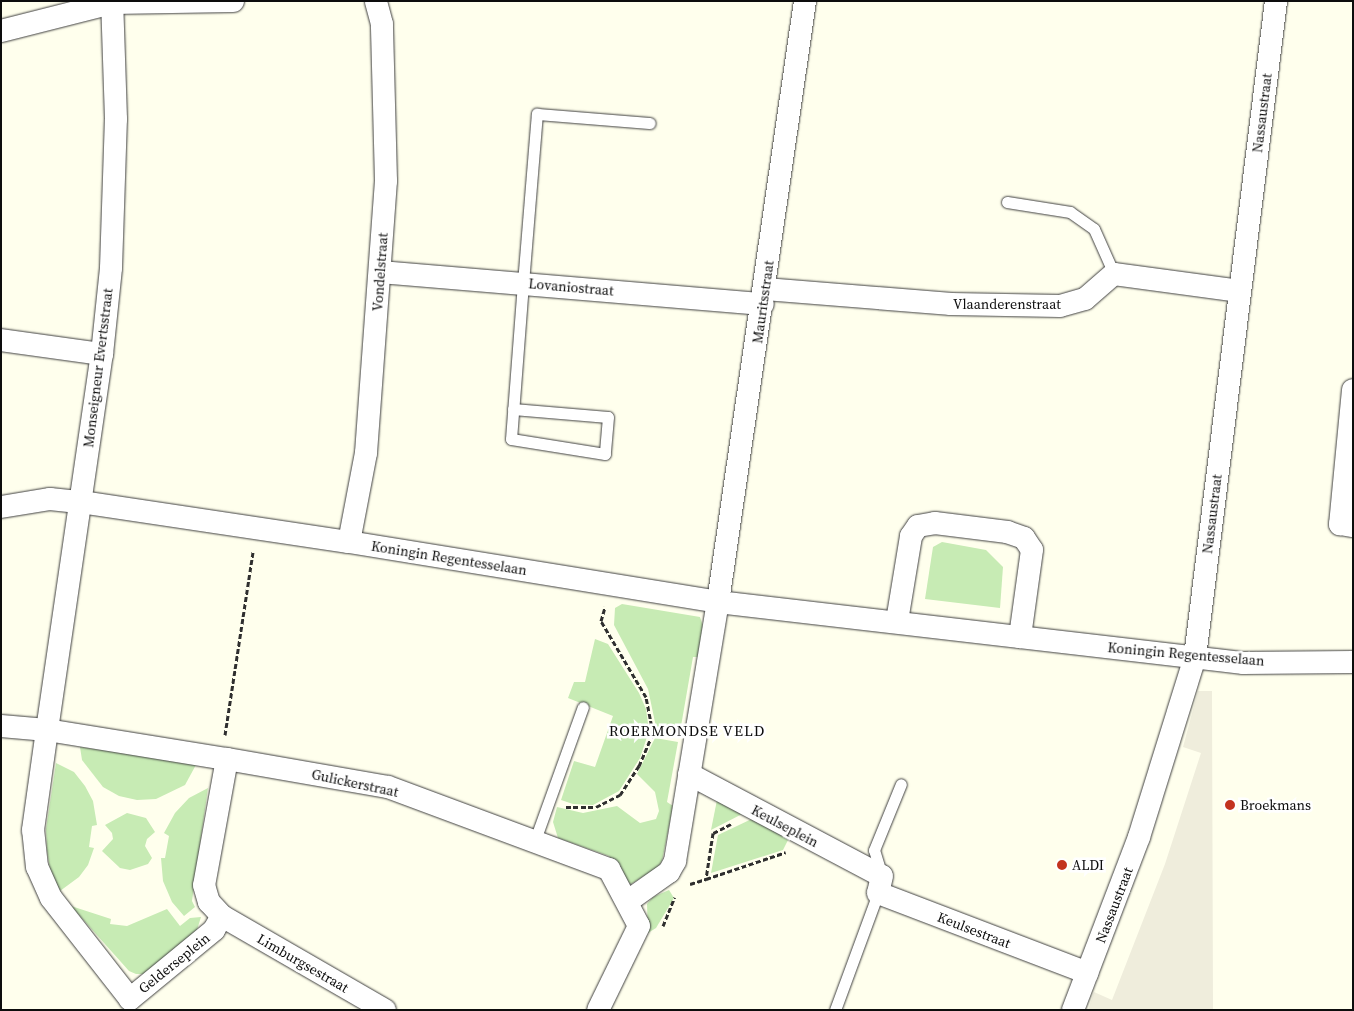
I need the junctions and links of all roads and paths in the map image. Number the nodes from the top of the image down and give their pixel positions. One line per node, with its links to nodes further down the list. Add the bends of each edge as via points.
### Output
1 (233, 1): 5 (street)
2 (376, 1): 9 (street, Vondelstraat, via 382,24 386,181)
3 (805, 1): 13 (street, Mauritsstraat)
4 (1276, 1): 12 (street, Nassaustraat)
5 (112, 2): 6 (street); 15 (street, Monseigneur Evertsstraat, via 115,184)
6 (1, 31)
7 (650, 123): 11 (lane, via 536,114)
8 (1007, 202): 10 (lane, via 1070,212 1094,229)
9 (380, 272): 11 (street, Lovaniostraat); 22 (street, Vondelstraat, via 366,452)
10 (1114, 274): 12 (street); 13 (street, Vlaanderenstraat, via 1085,299 1060,306)
11 (523, 283): 13 (street, Lovaniostraat); 17 (lane)
12 (1240, 291): 27 (street, Nassaustraat)
13 (764, 296): 24 (street, Mauritsstraat)
14 (1, 340): 15 (street)
15 (102, 354): 18 (street, Monseigneur Evertsstraat)
16 (1353, 390): 20 (street, via 1340,524)
17 (513, 409): 17 (lane, via 511,439 605,454 608,417)
18 (80, 502): 19 (street, Koningin Regentesselaan, via 50,500); 21 (street, Koningin Regentesselaan); 31 (street, Monseigneur Evertsstraat)
19 (1, 507)
20 (1353, 526)
21 (256, 528): 22 (street, Koningin Regentesselaan); 32 (path)
22 (349, 542): 23 (street, Koningin Regentesselaan)
23 (612, 584): 24 (street, Koningin Regentesselaan); 35 (path, via 600,621 646,697 653,723 650,743 626,788 606,804 587,809)
24 (718, 602): 25 (street, Koningin Regentesselaan); 33 (street)
25 (897, 621): 26 (street, Koningin Regentesselaan); 26 (street, via 911,536 918,526 944,524 1008,532 1024,538 1032,550)
26 (1020, 637): 27 (street, Koningin Regentesselaan)
27 (1195, 657): 28 (street, Koningin Regentesselaan, via 1244,663); 46 (street, Nassaustraat, via 1139,837)
28 (1353, 662)
29 (583, 707): 35 (lane)
30 (1, 726): 31 (street)
31 (47, 730): 32 (street); 47 (street, Gelderseplein, via 33,830 36,867 51,898)
32 (224, 758): 37 (street, Gulickerstraat, via 388,787); 44 (street, via 204,885 209,902)
33 (689, 774): 36 (street, Keulseplein); 43 (street, via 675,861 669,872)
34 (901, 784): 41 (lane, via 874,850)
35 (548, 801): 37 (lane)
36 (756, 810): 38 (street, Keulseplein); 39 (path, via 713,833)
37 (535, 840): 43 (street, Gulickerstraat, via 609,869)
38 (815, 842): 39 (path); 41 (street, Keulseplein)
39 (706, 879): 40 (path)
40 (688, 885)
41 (880, 885): 46 (street, Keulsestraat); 50 (lane)
42 (679, 888): 45 (path, via 662,927 645,938)
43 (628, 901): 45 (street, via 639,926)
44 (222, 916): 47 (street, Gelderseplein, via 214,930); 48 (street, Limburgsestraat)
45 (635, 935): 49 (street)
46 (1087, 973): 51 (street, Nassaustraat)
47 (129, 1006)
48 (385, 1010)
49 (598, 1010)
50 (835, 1010)
51 (1073, 1010)

